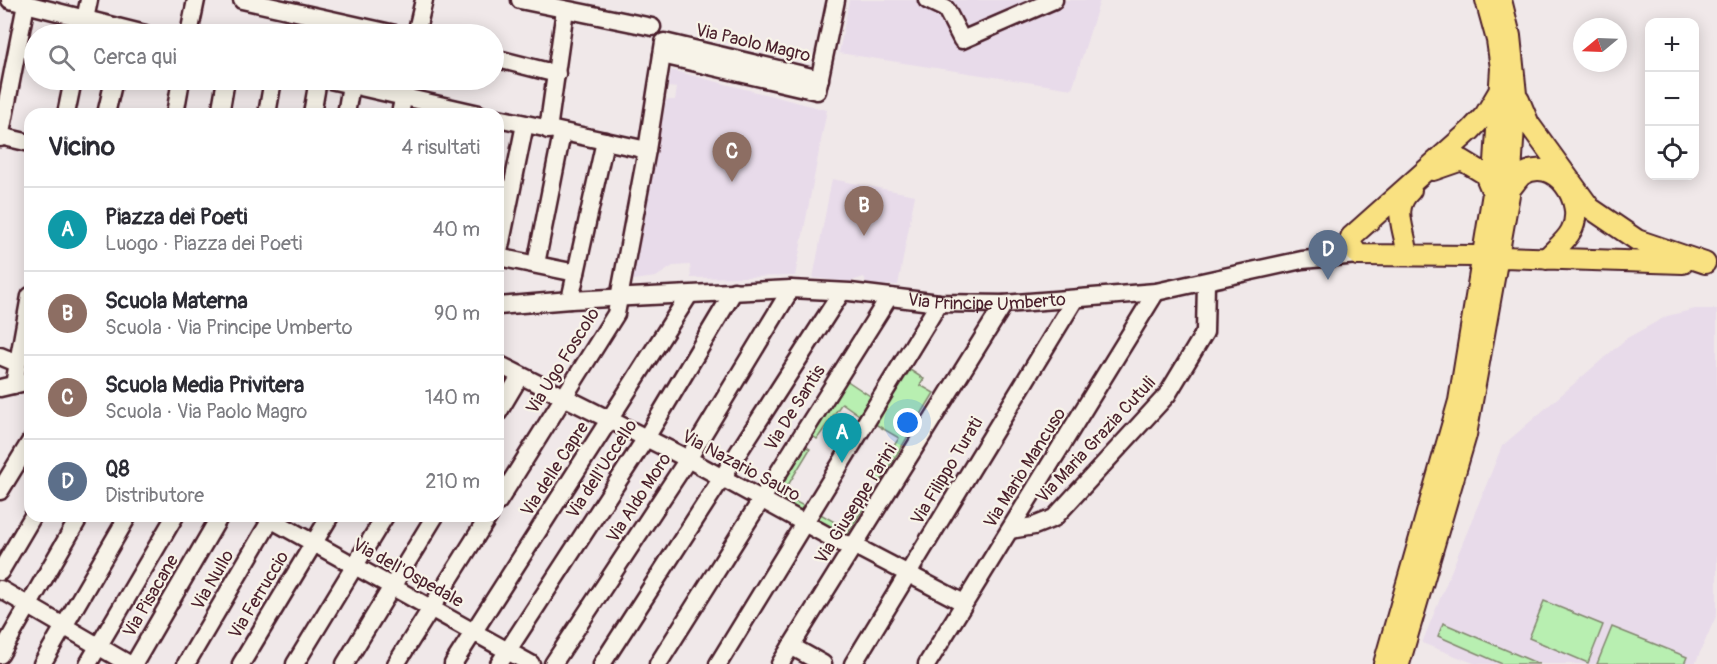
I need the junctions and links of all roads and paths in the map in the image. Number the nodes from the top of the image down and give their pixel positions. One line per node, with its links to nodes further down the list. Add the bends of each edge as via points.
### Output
1 (89, 0): 14 (street)
2 (196, 0): 15 (street)
3 (242, 0): 16 (street)
4 (424, 0): 17 (street)
5 (520, 0): 12 (street)
6 (836, 0): 47 (street, Via Paolo Magro, via 817,91 663,48)
7 (927, 0): 8 (street, via 946,9 963,40)
8 (1054, 0)
9 (1486, 0): 30 (main road)
10 (1501, 0): 30 (main road, via 1510,36)
11 (18, 2): 13 (street); 44 (street)
12 (565, 10): 18 (street); 20 (street)
13 (75, 24)
14 (84, 24)
15 (191, 24)
16 (350, 24)
17 (418, 24)
18 (652, 27)
19 (504, 61): 20 (street)
20 (556, 74): 43 (street)
21 (71, 90): 32 (street)
22 (112, 90): 33 (street)
23 (179, 90): 34 (street)
24 (224, 90): 35 (street)
25 (271, 90): 36 (street)
26 (316, 90): 37 (street)
27 (350, 90): 38 (street)
28 (373, 90): 31 (street)
29 (405, 90): 31 (street)
30 (1508, 91): 48 (main road); 51 (main road, via 1590,208); 52 (main road)
31 (404, 97): 39 (street); 40 (street)
32 (67, 108)
33 (107, 108)
34 (176, 108)
35 (221, 108)
36 (268, 108)
37 (313, 108)
38 (347, 108)
39 (401, 108)
40 (437, 108)
41 (504, 119): 42 (street)
42 (525, 124): 43 (street); 49 (street)
43 (555, 131): 45 (street); 60 (street)
44 (0, 137): 46 (street)
45 (605, 141): 47 (street); 62 (street)
46 (24, 142)
47 (647, 150): 70 (street, Via Paolo Magro)
48 (1501, 191): 50 (main road, via 1534,170 1555,176 1576,206); 53 (main road, via 1485,174 1462,160 1436,168 1405,196 1400,206); 139 (main road, via 1459,401); 140 (main road, via 1466,435)
49 (504, 227)
50 (1571, 231): 57 (main road); 58 (main road)
51 (1637, 240): 59 (main road); 61 (main road)
52 (1354, 246): 53 (main road); 63 (street, Via Principe Umberto, via 1326,258)
53 (1407, 254): 54 (main road)
54 (1475, 256)
55 (504, 257): 60 (street)
56 (1503, 257): 57 (main road)
57 (1546, 259): 58 (main road)
58 (1582, 260): 59 (main road)
59 (1631, 261): 61 (main road)
60 (536, 264): 62 (street)
61 (1711, 264)
62 (576, 273): 72 (street)
63 (1206, 283): 66 (street, Via Principe Umberto); 104 (street, Via Maria Grazia Cutuli, via 1205,332 1167,395 1054,518)
64 (791, 289): 65 (street, Via Principe Umberto); 67 (street, Via Principe Umberto); 87 (street, Via Aldo Moro)
65 (734, 291): 68 (street, Via Principe Umberto); 85 (street, Via dell'Uccello)
66 (1156, 292): 71 (street, Via Principe Umberto); 104 (street, Via Mario Mancuso)
67 (841, 293): 69 (street, Via Principe Umberto); 88 (street)
68 (689, 295): 70 (street, Via Principe Umberto); 84 (street, Via delle Capre)
69 (889, 297): 73 (street, Via Principe Umberto); 91 (street, Via De Santis)
70 (619, 299): 72 (street, Via Principe Umberto); 82 (street, Via Ugo Foscolo, via 616,314)
71 (1075, 299): 74 (street, Via Principe Umberto); 109 (street, Via Filippo Turati)
72 (570, 300): 75 (street, Via Principe Umberto)
73 (939, 303): 74 (street, Via Principe Umberto); 103 (street)
74 (1004, 304): 106 (street, Via Giuseppe Parini)
75 (504, 306)
76 (24, 327): 78 (street)
77 (0, 356): 78 (street)
78 (17, 363): 81 (street)
79 (504, 367): 80 (street, Via Nazario Sauro)
80 (520, 376): 82 (street, Via Nazario Sauro); 83 (street)
81 (15, 385)
82 (563, 398): 84 (street, Via Nazario Sauro); 90 (street, Via Ugo Foscolo)
83 (504, 403)
84 (609, 422): 85 (street, Via Nazario Sauro); 116 (street, Via delle Capre)
85 (646, 438): 87 (street, Via Nazario Sauro); 120 (street, Via dell'Uccello)
86 (24, 451): 89 (street)
87 (687, 459): 88 (street, Via Nazario Sauro); 131 (street, Via Aldo Moro)
88 (722, 477): 91 (street, Via Nazario Sauro); 132 (street)
89 (0, 491)
90 (504, 492)
91 (760, 499): 103 (street, Via Nazario Sauro); 133 (street, Via De Santis)
92 (29, 522): 108 (street)
93 (77, 522): 113 (street)
94 (125, 522): 115 (street)
95 (171, 522): 118 (street)
96 (216, 522): 123 (street, Via Pisacane)
97 (267, 522): 124 (street, Via Nullo)
98 (278, 522): 105 (street, Via dell'Ospedale)
99 (326, 522): 105 (street, Via Ferruccio)
100 (381, 522): 107 (street)
101 (431, 522): 110 (street)
102 (485, 522): 114 (street)
103 (805, 522): 106 (street, Via Nazario Sauro, via 841,543); 134 (street)
104 (1010, 530): 112 (street, Via Mario Mancuso)
105 (313, 543): 107 (street, Via dell'Ospedale); 125 (street, Via Ferruccio)
106 (853, 545): 109 (street, Via Nazario Sauro); 117 (street, Via Giuseppe Parini)
107 (354, 566): 110 (street, Via dell'Ospedale); 126 (street)
108 (0, 572)
109 (907, 574): 112 (street, Via Nazario Sauro); 137 (street, Via Filippo Turati)
110 (392, 587): 114 (street, Via dell'Ospedale); 127 (street)
111 (0, 589): 113 (street)
112 (964, 603): 138 (street, Via Mario Mancuso)
113 (30, 607): 115 (street); 119 (street)
114 (432, 608): 116 (street, Via dell'Ospedale); 128 (street)
115 (64, 627): 118 (street); 121 (street)
116 (473, 632): 120 (street, Via dell'Ospedale); 129 (street, Via delle Capre)
117 (791, 646): 135 (street, Via Giuseppe Parini); 136 (street)
118 (98, 647): 122 (street); 123 (street)
119 (0, 655)
120 (503, 657): 130 (street, Via dell'Ospedale)
121 (42, 664)
122 (88, 664)
123 (132, 664)
124 (186, 664)
125 (241, 664)
126 (295, 664)
127 (345, 664)
128 (396, 664)
129 (453, 664)
130 (531, 664)
131 (553, 664)
132 (602, 664)
133 (658, 664)
134 (718, 664)
135 (780, 664)
136 (823, 664)
137 (853, 664)
138 (927, 664)
139 (1384, 664)
140 (1399, 664)

